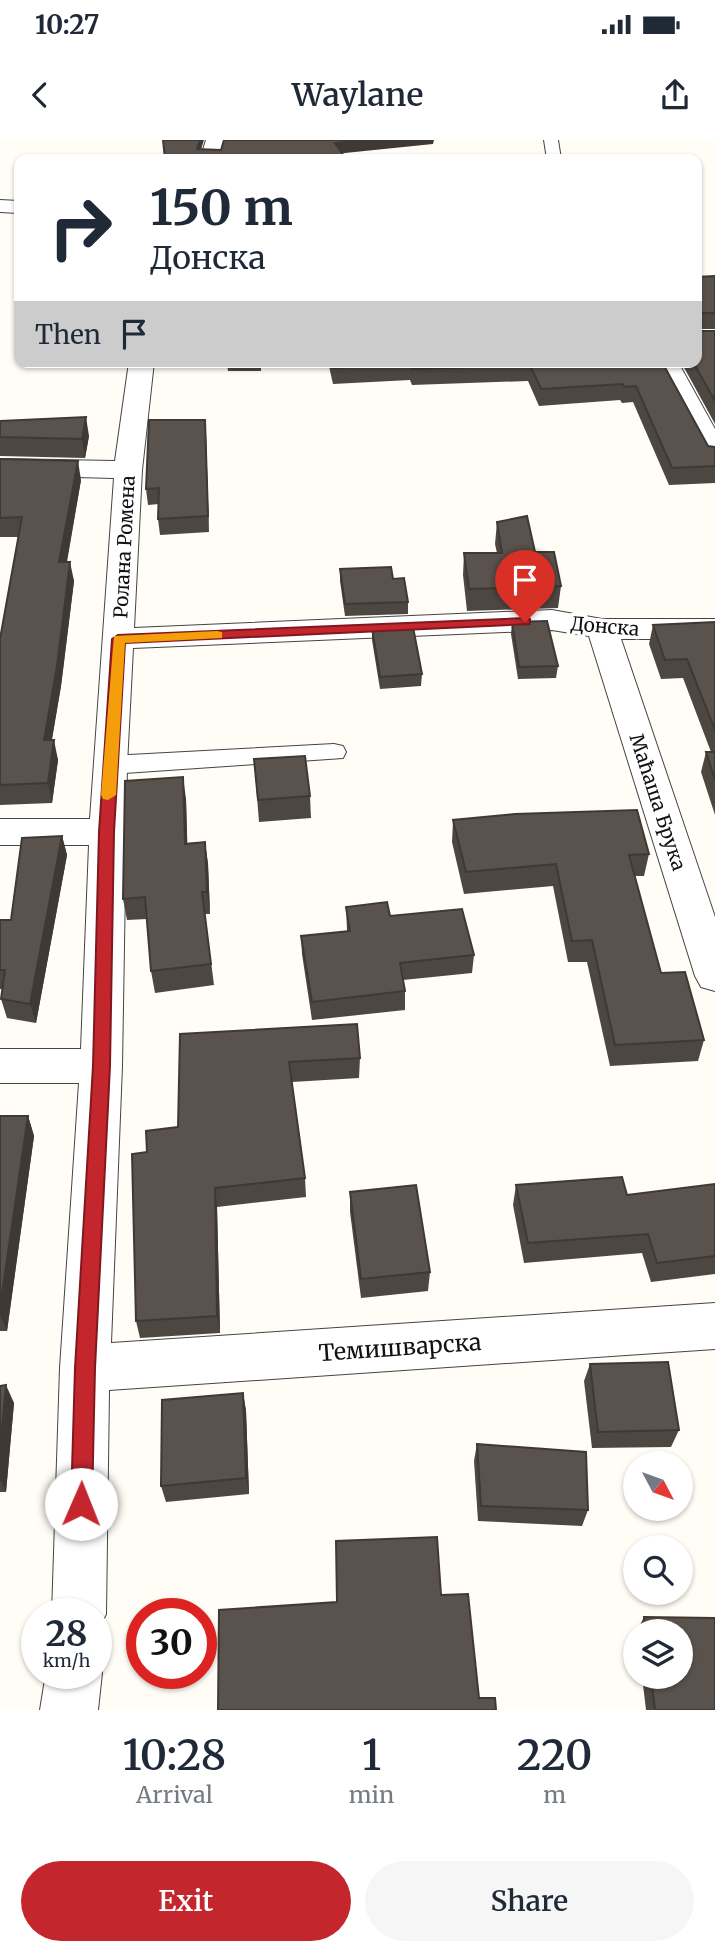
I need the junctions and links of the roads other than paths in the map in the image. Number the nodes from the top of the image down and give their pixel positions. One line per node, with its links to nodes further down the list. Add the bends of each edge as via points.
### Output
1 (141, 368): 5 (street, Ролана Ромена)
2 (668, 368): 3 (street)
3 (715, 454)
4 (0, 467): 5 (street)
5 (128, 470): 8 (street, Ролана Ромена)
6 (602, 629): 7 (street, Донска); 8 (street, Донска, via 552,621); 13 (street, Маћаша Брука)
7 (715, 629)
8 (118, 639): 10 (street, Ролана Ромена)
9 (334, 752): 10 (lane)
10 (110, 765): 12 (street, Ролана Ромена)
11 (0, 832): 12 (street)
12 (107, 832): 15 (street, Ролана Ромена)
13 (715, 976)
14 (0, 1066): 15 (street)
15 (101, 1066): 17 (street, Ролана Ромена)
16 (715, 1326): 17 (street, Темишварска)
17 (85, 1368): 18 (street, Ролана Ромена)
18 (79, 1598)
19 (72, 1689): 20 (street)
20 (69, 1710)

